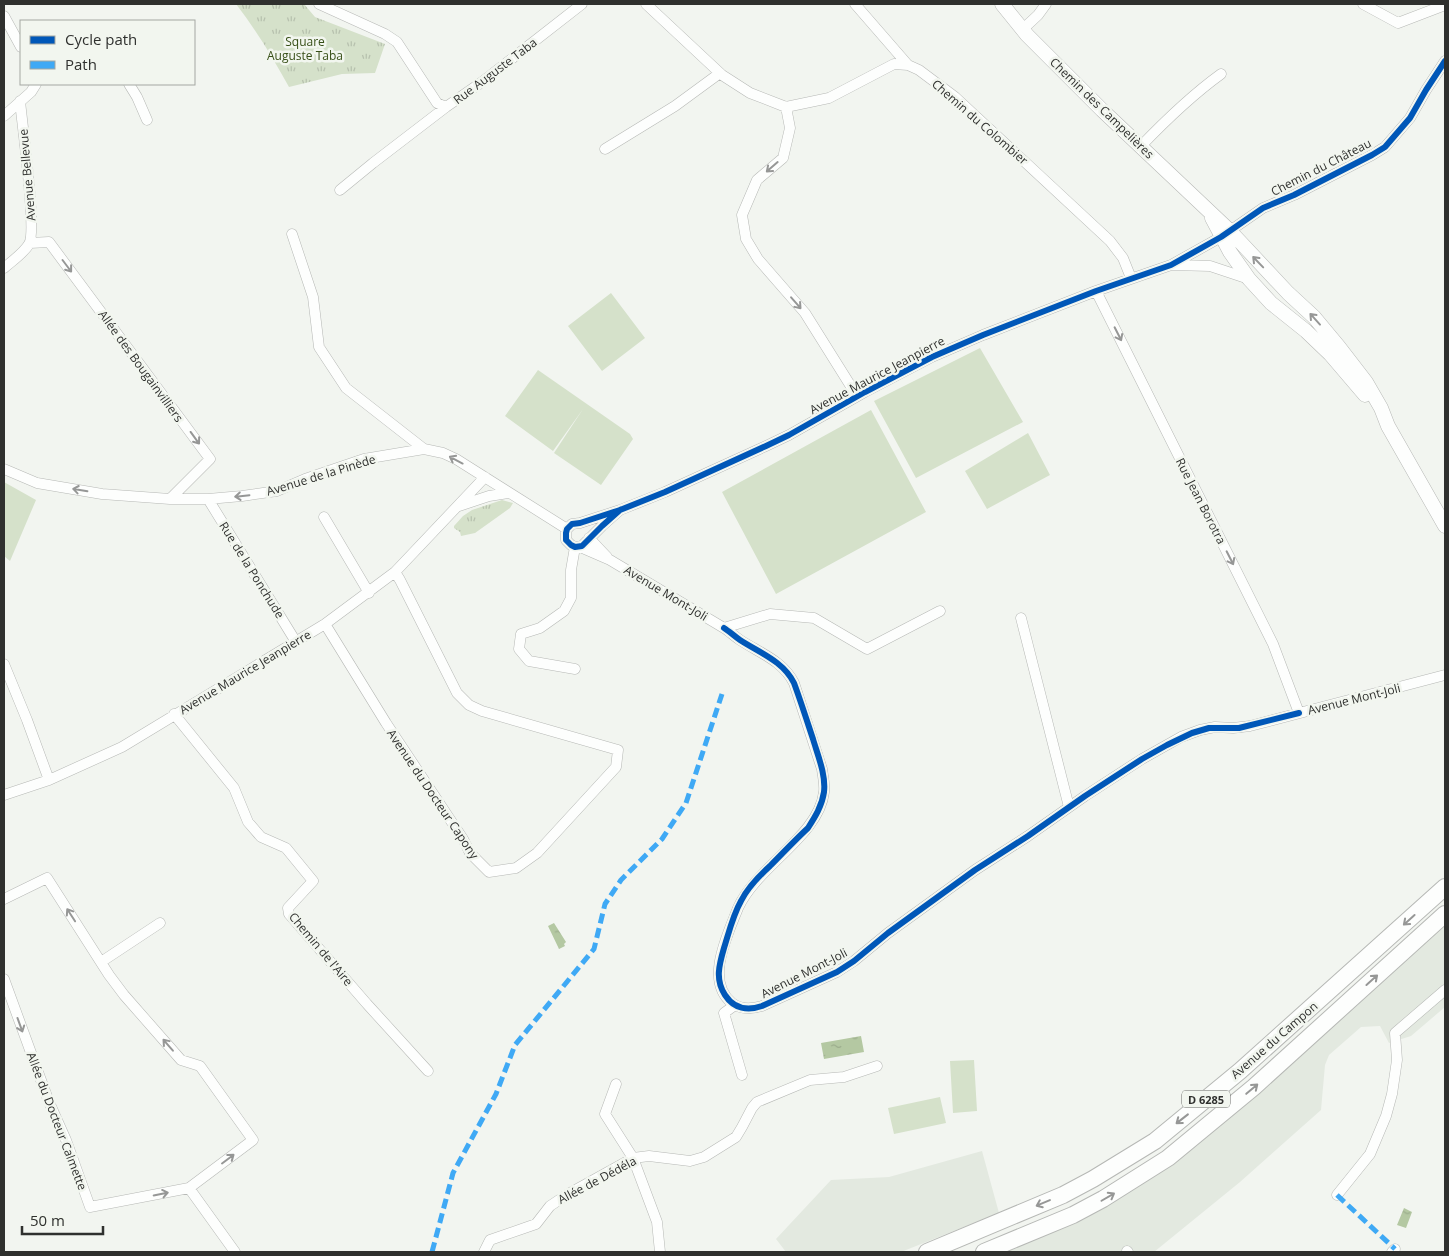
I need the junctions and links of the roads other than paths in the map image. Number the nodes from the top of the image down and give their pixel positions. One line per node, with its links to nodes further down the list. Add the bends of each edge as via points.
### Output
1 (319, 4): 19 (street, Rue Auguste Taba, via 397,42 437,103)
2 (582, 4): 19 (street, Rue Auguste Taba)
3 (646, 4): 14 (street)
4 (855, 4): 13 (street, Chemin du Colombier)
5 (1002, 4): 10 (main road, Chemin des Campelières)
6 (1046, 4): 10 (street)
7 (1363, 4): 8 (street, via 1398,23)
8 (1445, 5)
9 (4, 16): 11 (street)
10 (1022, 30): 23 (main road, Chemin des Campelières)
11 (20, 45)
12 (1445, 61): 27 (street, Chemin du Château, via 1410,118 1385,147 1263,208)
13 (908, 65): 20 (street, via 894,64 829,98); 31 (street, Chemin du Colombier, via 955,97 1110,241 1123,258)
14 (720, 73): 20 (street, via 750,93); 24 (street, via 675,106)
15 (1222, 74): 23 (street)
16 (35, 85): 18 (street)
17 (130, 85): 22 (street, via 138,96)
18 (20, 102): 21 (street); 28 (street, Avenue Bellevue, via 32,217)
19 (446, 107): 25 (street)
20 (786, 108): 34 (street, one-way to 34, via 790,128 783,158 757,180 742,215 746,239 758,259 805,313)
21 (4, 116)
22 (146, 120)
23 (1141, 146): 27 (main road, Chemin des Campelières, via 1206,208)
24 (605, 149)
25 (340, 190)
26 (292, 234): 36 (street, via 313,297 319,347 346,388)
27 (1225, 234): 29 (street, Avenue Maurice Jeanpierre); 32 (main road, Chemin des Campelières); 35 (main road, Chemin des Campelières, one-way to 27, via 1366,382 1314,317)
28 (30, 243): 30 (street); 40 (street, Allée des Bougainvilliers, one-way to 40, via 49,242 210,459)
29 (1171, 265): 31 (street, Avenue Maurice Jeanpierre); 32 (street, via 1210,266)
30 (4, 268)
31 (1131, 278): 33 (street, Avenue Maurice Jeanpierre)
32 (1249, 279): 35 (main road, Chemin des Campelières, via 1271,303 1330,354)
33 (1096, 291): 34 (street, Avenue Maurice Jeanpierre, via 983,335); 61 (street, Rue Jean Borotra, one-way to 61, via 1273,644)
34 (857, 396): 43 (street, Avenue Maurice Jeanpierre, via 789,435)
35 (1388, 426): 46 (main road, Chemin des Campelières)
36 (424, 449): 38 (street, Avenue de la Pinède, one-way to 36, via 443,453); 41 (street, Avenue de la Pinède, one-way to 41, via 364,459 277,491)
37 (4, 469): 40 (street, Avenue de la Pinède, one-way to 37, via 102,494 37,483)
38 (485, 477): 39 (street); 42 (street, Avenue Maurice Jeanpierre)
39 (508, 493): 42 (street, Avenue Maurice Jeanpierre); 47 (street)
40 (170, 499): 41 (street, Avenue de la Pinède)
41 (208, 499): 57 (street, Rue de la Ponchude)
42 (458, 506): 51 (street, Avenue Maurice Jeanpierre)
43 (620, 510): 45 (street, Avenue Maurice Jeanpierre); 48 (street, Avenue Maurice Jeanpierre)
44 (324, 517): 52 (street)
45 (580, 523): 47 (street, via 572,524); 48 (street, via 589,530)
46 (1445, 526)
47 (567, 530): 49 (street, via 566,540)
48 (589, 538): 49 (street); 50 (street, Avenue Mont-Joli)
49 (577, 547): 50 (street, Avenue Mont-Joli); 59 (street, via 570,570 570,598 564,611 540,628 521,634 520,649 528,661)
50 (610, 560): 56 (street, Avenue Mont-Joli)
51 (394, 572): 52 (street, Avenue Maurice Jeanpierre); 55 (street, Avenue du Docteur Capony, via 457,693 469,705 618,750 616,767 537,853 516,868 489,872 470,853)
52 (368, 593): 55 (street, Avenue Maurice Jeanpierre)
53 (940, 611): 56 (street, via 867,649 814,618 770,614)
54 (1021, 618): 65 (street)
55 (325, 624): 57 (street, Avenue Maurice Jeanpierre)
56 (724, 628): 73 (street, Avenue Mont-Joli, via 777,662 790,675 824,783 819,810 808,828 756,880 738,908 718,974 722,991)
57 (296, 642): 62 (street, Avenue Maurice Jeanpierre)
58 (4, 664): 63 (street)
59 (575, 669)
60 (1445, 676): 61 (street, Avenue Mont-Joli)
61 (1299, 713): 65 (street, Avenue Mont-Joli, via 1239,728 1215,727 1192,733 1142,759)
62 (174, 714): 63 (street, Avenue Maurice Jeanpierre, via 122,747); 75 (street, Chemin de l'Aire, via 234,788 248,822 261,837 286,848 313,881 288,908 289,914)
63 (49, 780): 64 (street, Avenue Maurice Jeanpierre)
64 (4, 795)
65 (1069, 807): 73 (street, Avenue Mont-Joli, via 974,870 837,972 762,1006 746,1009)
66 (1445, 887): 84 (main road, Avenue du Campon / D 6285, one-way to 84, via 1240,1071 1154,1140 1063,1195)
67 (4, 899): 70 (street, one-way to 67, via 47,878)
68 (1445, 914): 85 (main road, Avenue du Campon / D 6285, one-way to 68, via 1073,1215 1168,1158 1254,1087)
69 (160, 923): 70 (street)
70 (101, 962): 79 (street, one-way to 70, via 254,1140 200,1066 182,1060 124,995)
71 (4, 980): 79 (street, Allée du Docteur Calmette, one-way to 79, via 90,1207)
72 (1445, 990): 80 (street, via 1395,1033 1397,1060 1386,1116 1370,1154)
73 (735, 1005): 76 (street, via 724,1013)
74 (876, 1066): 78 (street, Allée de Dédéla, via 844,1077 810,1080 765,1098 752,1108 736,1137 698,1160 649,1156)
75 (428, 1071)
76 (742, 1075)
77 (616, 1084): 78 (street, via 605,1114)
78 (632, 1158): 82 (street, Allée de Dédéla, via 550,1206 536,1224 490,1240); 83 (street, via 657,1222)
79 (189, 1188): 81 (street)
80 (1337, 1195)
81 (235, 1252)
82 (484, 1252)
83 (660, 1252)
84 (927, 1252)
85 (984, 1252)

